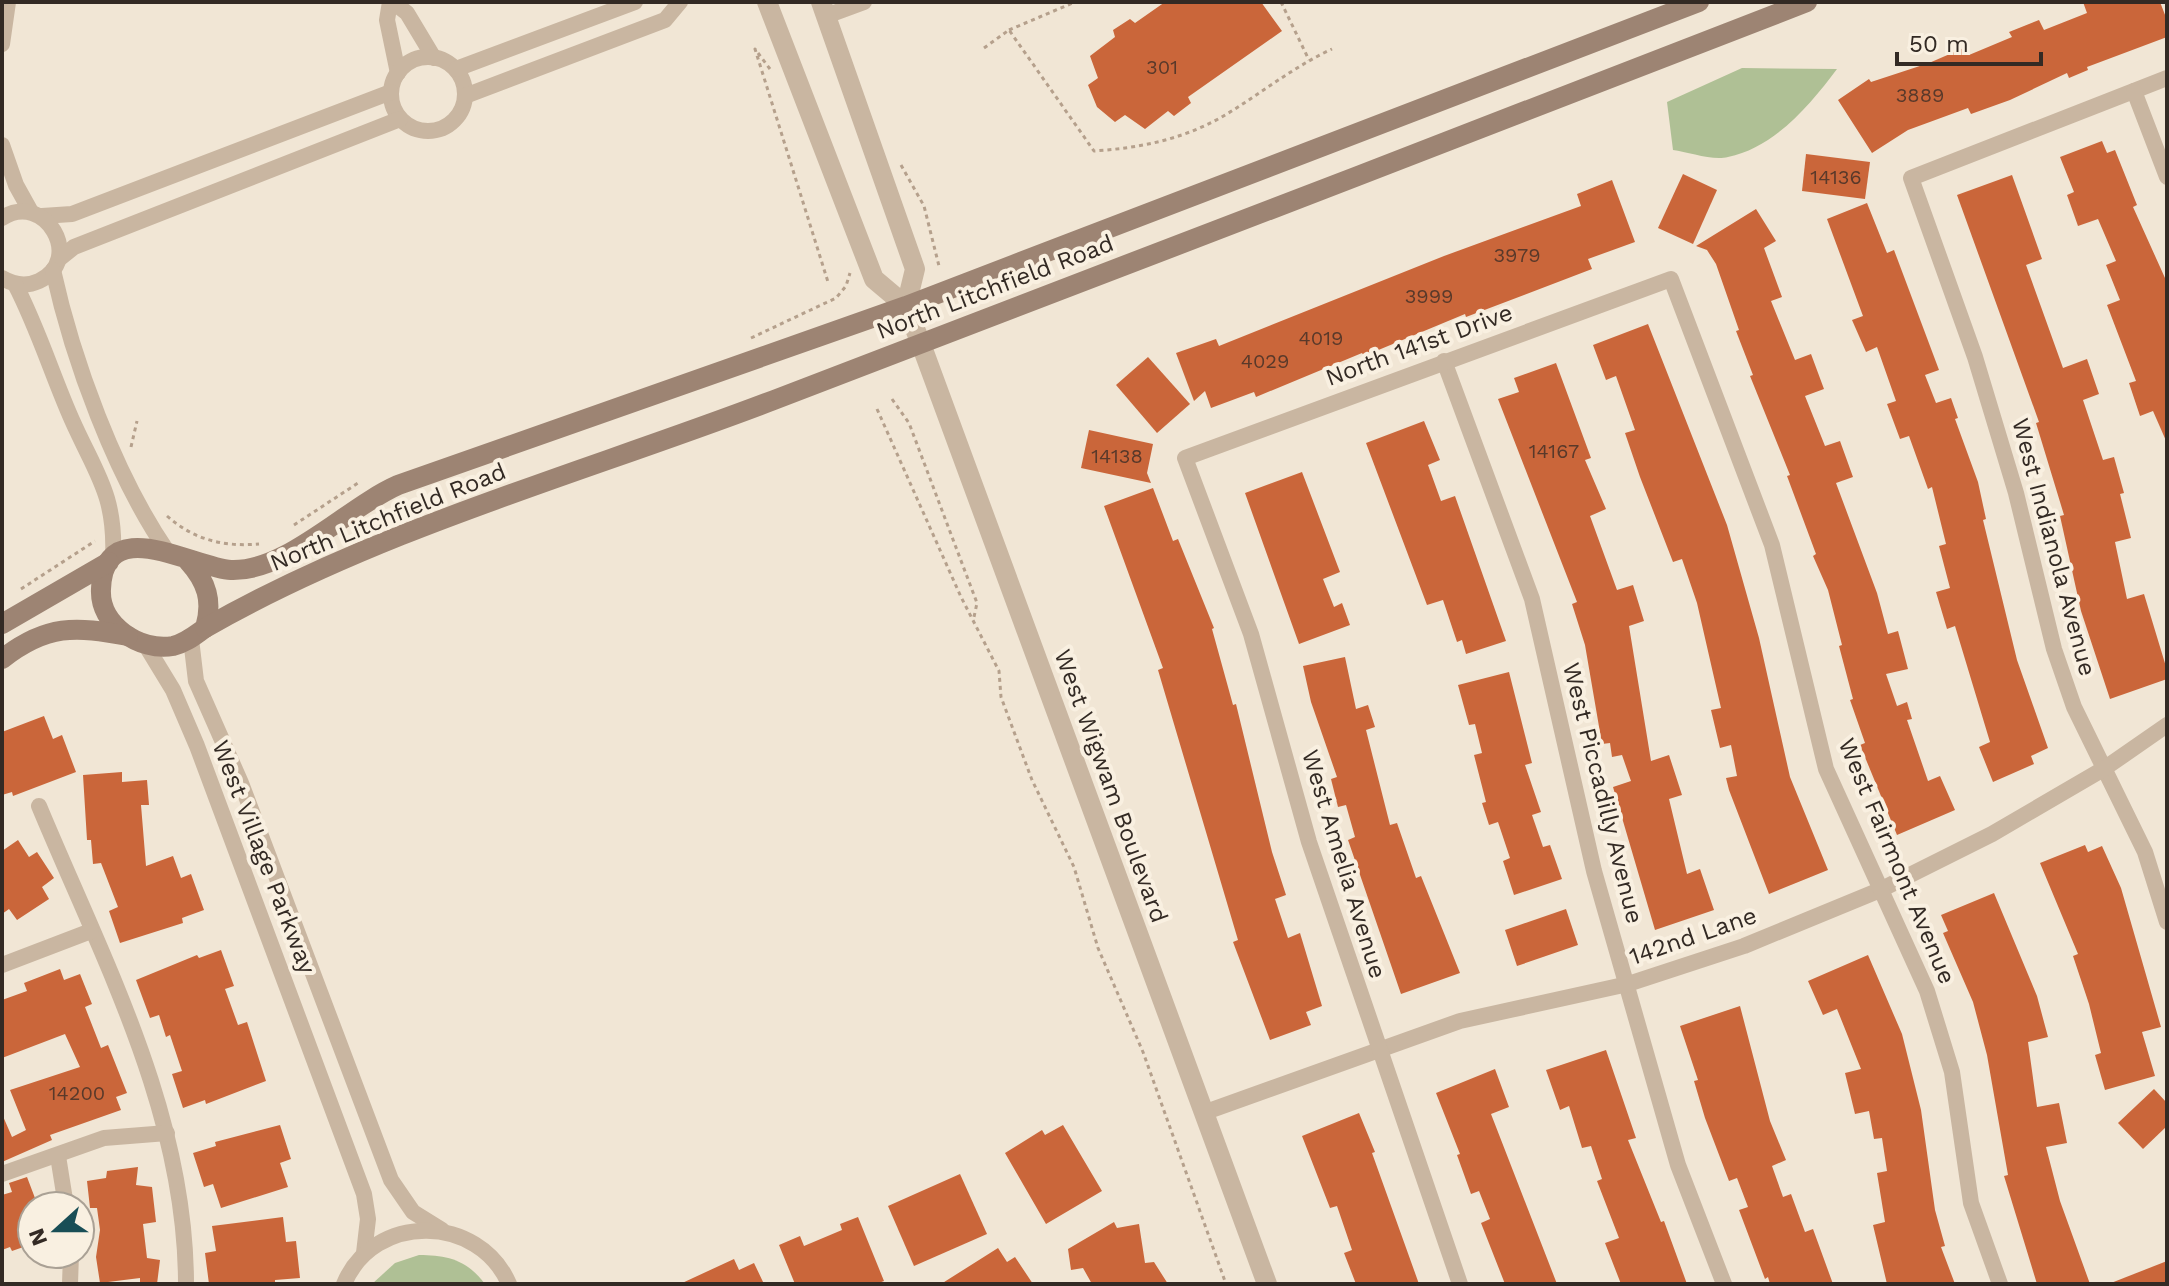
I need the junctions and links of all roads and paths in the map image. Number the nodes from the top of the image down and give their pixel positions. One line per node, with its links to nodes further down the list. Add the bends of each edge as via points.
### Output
1 (8, 2): 13 (street)
2 (392, 2): 16 (street, via 407,13); 19 (street, via 387,20)
3 (635, 2): 18 (street)
4 (680, 2): 24 (street, via 665,20)
5 (767, 2): 37 (street, West Wigwam Boulevard, via 874,279)
6 (864, 2): 11 (street)
7 (1075, 2): 12 (path)
8 (1281, 2): 17 (path)
9 (1699, 2): 37 (main road, North Litchfield Road)
10 (1807, 2): 39 (main road, North Litchfield Road)
11 (823, 9): 37 (street, via 915,269)
12 (1009, 30): 14 (path); 17 (path, via 1094,151 1139,148 1178,137 1218,119)
13 (2, 44)
14 (984, 48)
15 (1332, 49): 17 (path)
16 (434, 58): 18 (street); 19 (street, via 414,60)
17 (1309, 60)
18 (456, 69): 24 (street)
19 (398, 73): 23 (street)
20 (774, 74): 36 (path, via 755,49)
21 (2167, 78): 22 (street)
22 (2134, 91): 28 (street); 61 (street, West Indianola Avenue, via 1911,178 1975,357 2016,493 2054,649 2074,707)
23 (391, 92): 25 (street); 29 (street, via 72,214)
24 (465, 96): 25 (street, via 456,118 440,129 414,129)
25 (400, 119): 31 (street, via 74,247)
26 (2, 145): 29 (street, via 16,185)
27 (898, 161): 32 (path, via 924,206)
28 (2167, 177)
29 (37, 214): 30 (street, via 19,211); 31 (street, via 58,235)
30 (2, 218)
31 (56, 264): 35 (street, via 34,284); 51 (street, via 60,303 115,456)
32 (939, 266)
33 (850, 268): 38 (path, via 850,279 836,298)
34 (1671, 279): 40 (street, North 141st Drive); 63 (street, West Fairmont Avenue, via 1772,545 1826,769)
35 (9, 281): 52 (street, via 34,321 71,419 105,487 114,523)
36 (828, 282)
37 (906, 306): 39 (street, West Wigwam Boulevard); 53 (main road, North Litchfield Road, via 398,485 276,562 231,570)
38 (746, 340)
39 (921, 344): 57 (main road, North Litchfield Road, via 516,492 309,576); 71 (street, West Wigwam Boulevard)
40 (1444, 361): 45 (street, North 141st Drive); 67 (street, West Piccadilly Avenue, via 1532,599 1594,871)
41 (892, 399): 55 (path, via 909,423 977,603)
42 (877, 409): 55 (path)
43 (137, 421): 44 (path)
44 (133, 457)
45 (1185, 458): 68 (street, West Amelia Avenue, via 1251,634 1309,842)
46 (359, 482): 48 (path)
47 (161, 511): 50 (path, via 179,527 215,543)
48 (292, 527)
49 (101, 536): 54 (path)
50 (269, 540)
51 (167, 551): 52 (main road, via 142,547); 53 (main road)
52 (111, 560): 56 (main road); 58 (main road, via 101,577 101,599 108,616)
53 (188, 561): 57 (main road, via 208,593 210,611)
54 (15, 592)
55 (974, 618): 81 (path, via 999,671 1001,697 1032,780 1074,867 1098,948 1143,1052)
56 (2, 624)
57 (198, 633): 58 (main road, via 175,645); 69 (street, West Village Parkway, via 196,681 241,783)
58 (137, 640): 59 (main road, via 81,627 51,631); 70 (street, West Village Parkway, via 173,690 197,746)
59 (2, 659)
60 (2167, 725): 61 (street, 142nd Lane)
61 (2105, 768): 63 (street, 142nd Lane, via 1992,834); 64 (street, West Indianola Avenue, via 2145,852)
62 (39, 806): 65 (street)
63 (1880, 890): 67 (street, 142nd Lane, via 1744,946); 85 (street, West Fairmont Avenue, via 1927,991 1952,1072 1971,1203)
64 (2167, 922)
65 (91, 931): 66 (street); 72 (street, via 110,967)
66 (2, 965)
67 (1628, 984): 68 (street, 142nd Lane, via 1460,1021); 84 (street, West Piccadilly Avenue, via 1678,1165)
68 (1378, 1048): 71 (street, 142nd Lane); 83 (street, West Amelia Avenue)
69 (354, 1081): 70 (street); 76 (street, West Village Parkway, via 400,1197)
70 (326, 1092): 77 (street, West Village Parkway, via 364,1194)
71 (1203, 1113): 82 (street, West Wigwam Boulevard)
72 (167, 1133): 73 (street, via 104,1138); 78 (street, via 183,1207)
73 (58, 1156): 74 (street); 75 (street)
74 (2, 1174)
75 (63, 1190)
76 (442, 1230): 77 (street, West Village Parkway, via 417,1228); 80 (street, West Village Parkway, via 492,1257)
77 (364, 1253): 79 (street, West Village Parkway)
78 (186, 1284)
79 (344, 1284)
80 (509, 1284)
81 (1226, 1284)
82 (1267, 1284)
83 (1460, 1284)
84 (1724, 1284)
85 (2000, 1284)

